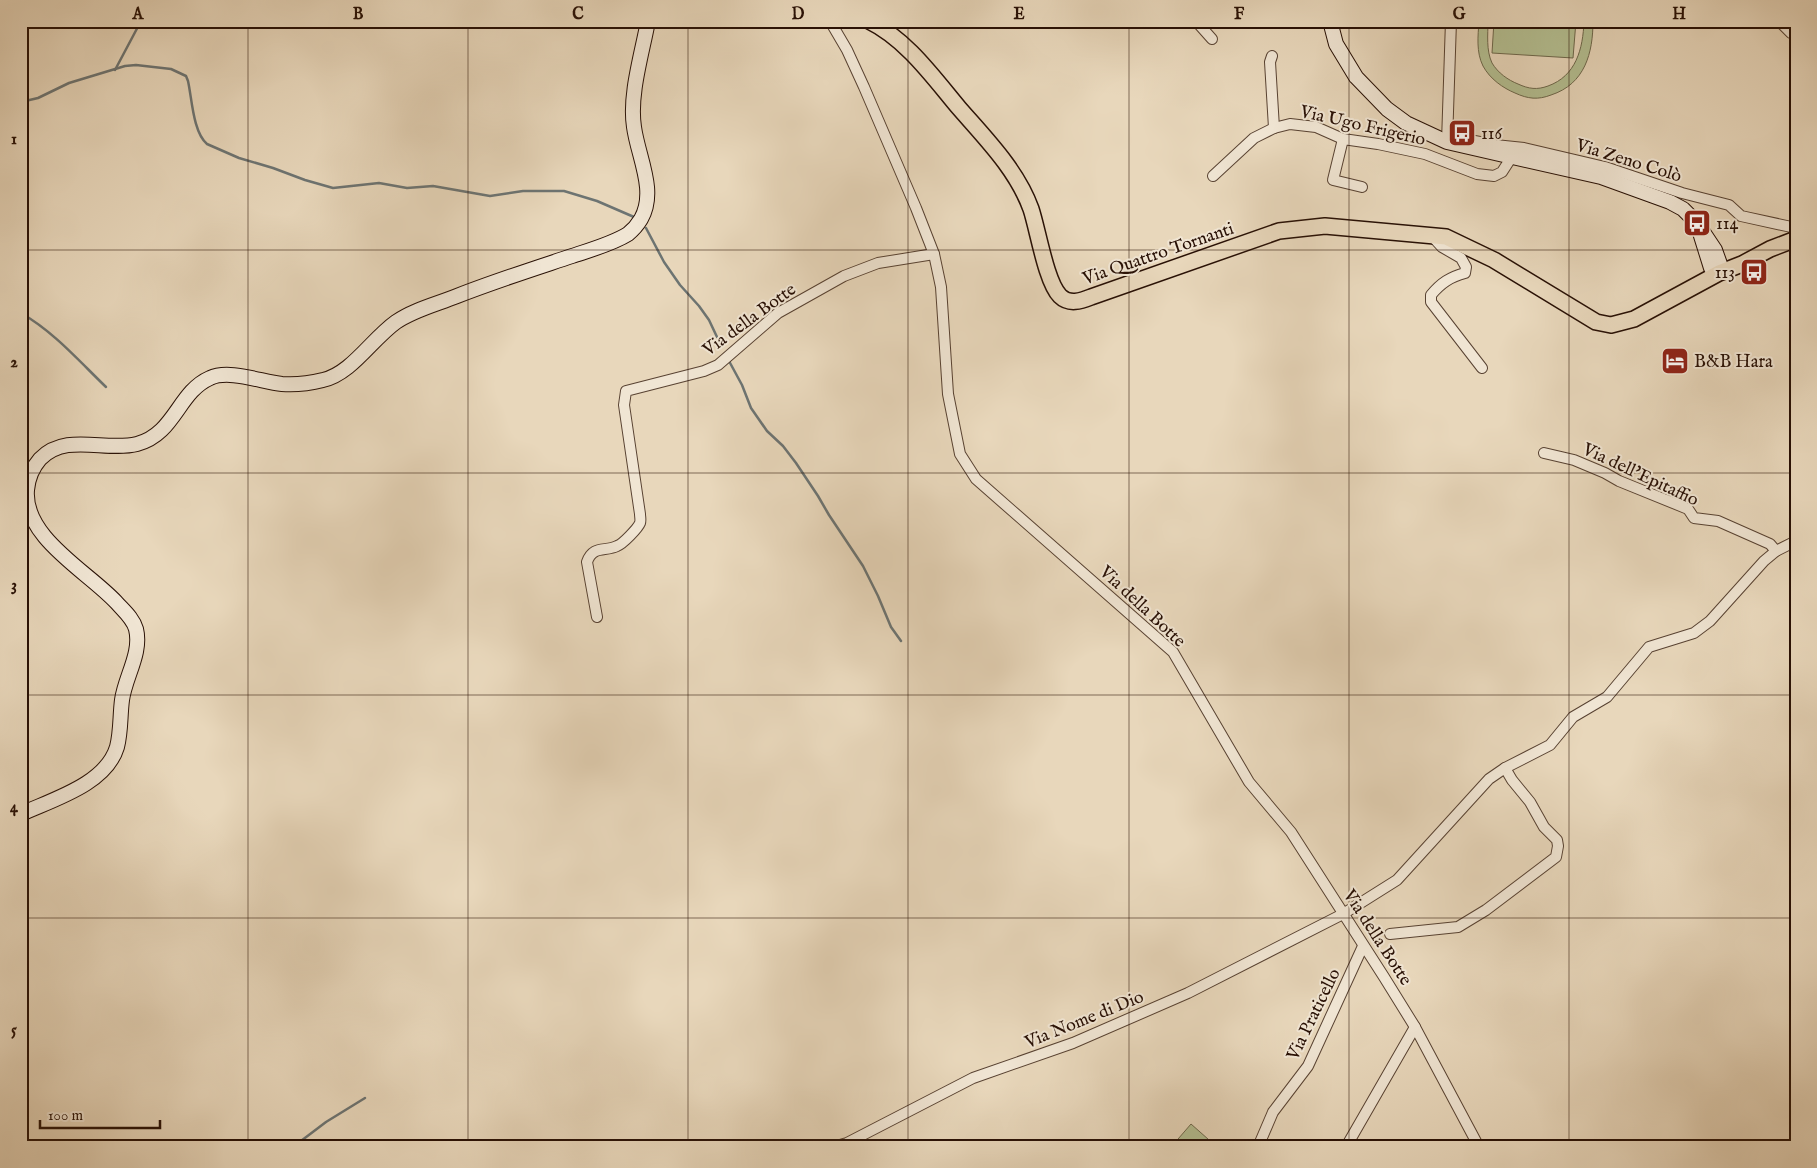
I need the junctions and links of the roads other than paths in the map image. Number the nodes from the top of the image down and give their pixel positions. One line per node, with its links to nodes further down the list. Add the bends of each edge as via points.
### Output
1 (648, 21): 31 (main road, via 634,96 633,126 648,203 636,227 626,235 411,314 396,322 348,366 326,380 288,385 224,374 209,378 194,388 156,436 122,446 71,444 40,459 28,482 27,501 31,516 54,546 130,618 136,629 137,648 122,696 117,745 110,764 84,785)
2 (830, 21): 21 (street, Via della Botte, via 864,87)
3 (869, 21): 18 (main road, Via Quattro Tornanti, via 892,36 914,57 1001,157 1021,186 1031,209 1051,281 1060,297 1067,300 1076,302 1278,230 1325,226)
4 (1196, 21): 9 (street)
5 (1330, 21): 13 (main road, via 1341,54 1370,93 1406,123)
6 (1451, 21): 13 (street)
7 (1779, 21): 8 (street)
8 (1796, 35)
9 (1212, 38)
10 (1272, 56): 11 (street)
11 (1274, 128): 12 (street, Via Ugo Frigerio, via 1290,124 1316,127); 15 (street, Via Ugo Frigerio, via 1254,138)
12 (1343, 139): 14 (street, Via Ugo Frigerio, via 1425,154 1477,174 1494,176 1502,172); 16 (street, via 1333,180)
13 (1447, 139): 14 (main road); 17 (street, Via Zeno Colò, via 1524,148 1606,167 1729,205 1741,216)
14 (1511, 158): 20 (main road, via 1601,177 1651,194 1683,209 1697,223)
15 (1213, 176)
16 (1362, 187)
17 (1796, 228)
18 (1431, 235): 24 (main road, Via Quattro Tornanti, via 1446,237 1494,260 1603,325 1634,319); 25 (street, via 1442,247 1461,258 1466,267 1465,273 1439,285 1431,295 1431,302)
19 (1796, 239): 22 (main road, Via Quattro Tornanti)
20 (1711, 251): 22 (main road, via 1730,263); 23 (main road, via 1711,268); 24 (main road, via 1706,269)
21 (934, 254): 29 (street, Via della Botte, via 878,263 844,276 778,313 718,365 626,391 624,404 640,523 617,546 597,550 590,555 587,562); 32 (street, Via della Botte, via 941,287 948,394 960,454 976,479 1173,652 1250,782 1291,832)
22 (1742, 264): 23 (main road, Via Quattro Tornanti)
23 (1719, 273): 24 (main road, Via Quattro Tornanti)
24 (1682, 294)
25 (1482, 368)
26 (1544, 453): 28 (street, Via dell'Epitaffio, via 1574,460 1688,509 1694,518 1718,522 1770,544)
27 (1796, 541): 28 (street)
28 (1776, 551): 30 (street, via 1710,621 1694,633 1649,647 1607,697 1572,717 1550,746)
29 (597, 617)
30 (1505, 768): 32 (street, via 1489,779 1397,880); 33 (street, via 1557,840 1556,857 1458,927)
31 (21, 814)
32 (1343, 914): 34 (street, Via della Botte); 36 (street, Via Nome di Dio, via 1188,993 1073,1043 973,1078 847,1143)
33 (1390, 934)
34 (1363, 946): 35 (street, Via della Botte); 37 (street, Via Praticello, via 1308,1066 1273,1112)
35 (1415, 1027): 38 (street); 39 (street, Via della Botte)
36 (833, 1147)
37 (1258, 1147)
38 (1346, 1147)
39 (1479, 1147)

